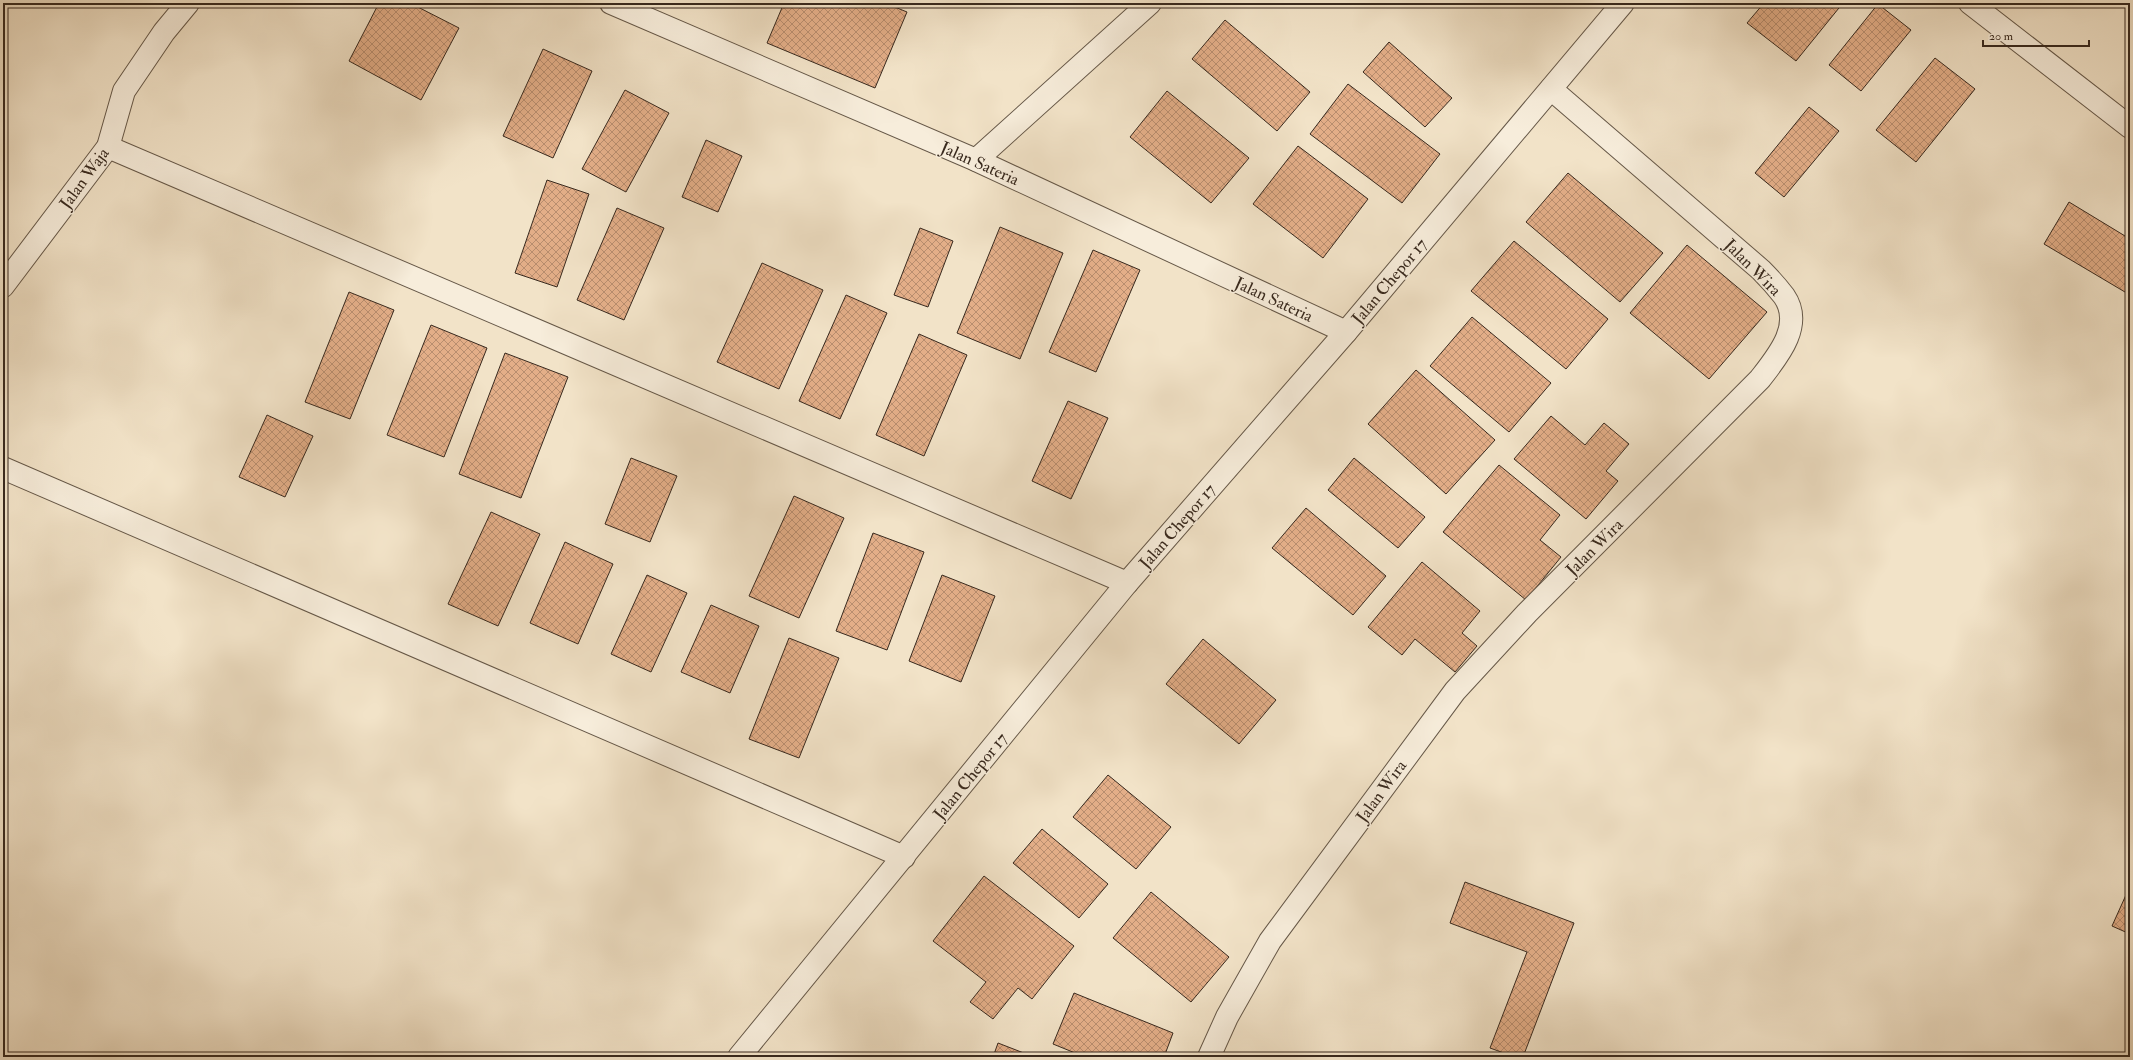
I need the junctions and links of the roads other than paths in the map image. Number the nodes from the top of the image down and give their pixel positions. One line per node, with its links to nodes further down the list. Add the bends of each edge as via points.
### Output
1 (188, 3): 8 (street, Jalan Waja, via 164,32 124,91)
2 (611, 3): 9 (street, Jalan Sateria)
3 (1150, 3): 9 (street)
4 (1623, 3): 6 (street, Jalan Chepor 17)
5 (1970, 3): 7 (street)
6 (1551, 89): 11 (street, Jalan Chepor 17); 16 (street, Jalan Wira, via 1761,270 1785,297 1791,327 1787,341 1760,379 1527,614 1455,691 1270,941 1227,1017)
7 (2130, 127)
8 (108, 147): 10 (street, Jalan Waja); 13 (street)
9 (976, 160): 11 (street, Jalan Sateria)
10 (3, 286)
11 (1346, 332): 13 (street, Jalan Chepor 17)
12 (3, 468): 14 (street)
13 (1127, 583): 14 (street, Jalan Chepor 17)
14 (904, 857): 15 (street, Jalan Chepor 17)
15 (739, 1057)
16 (1209, 1057)

